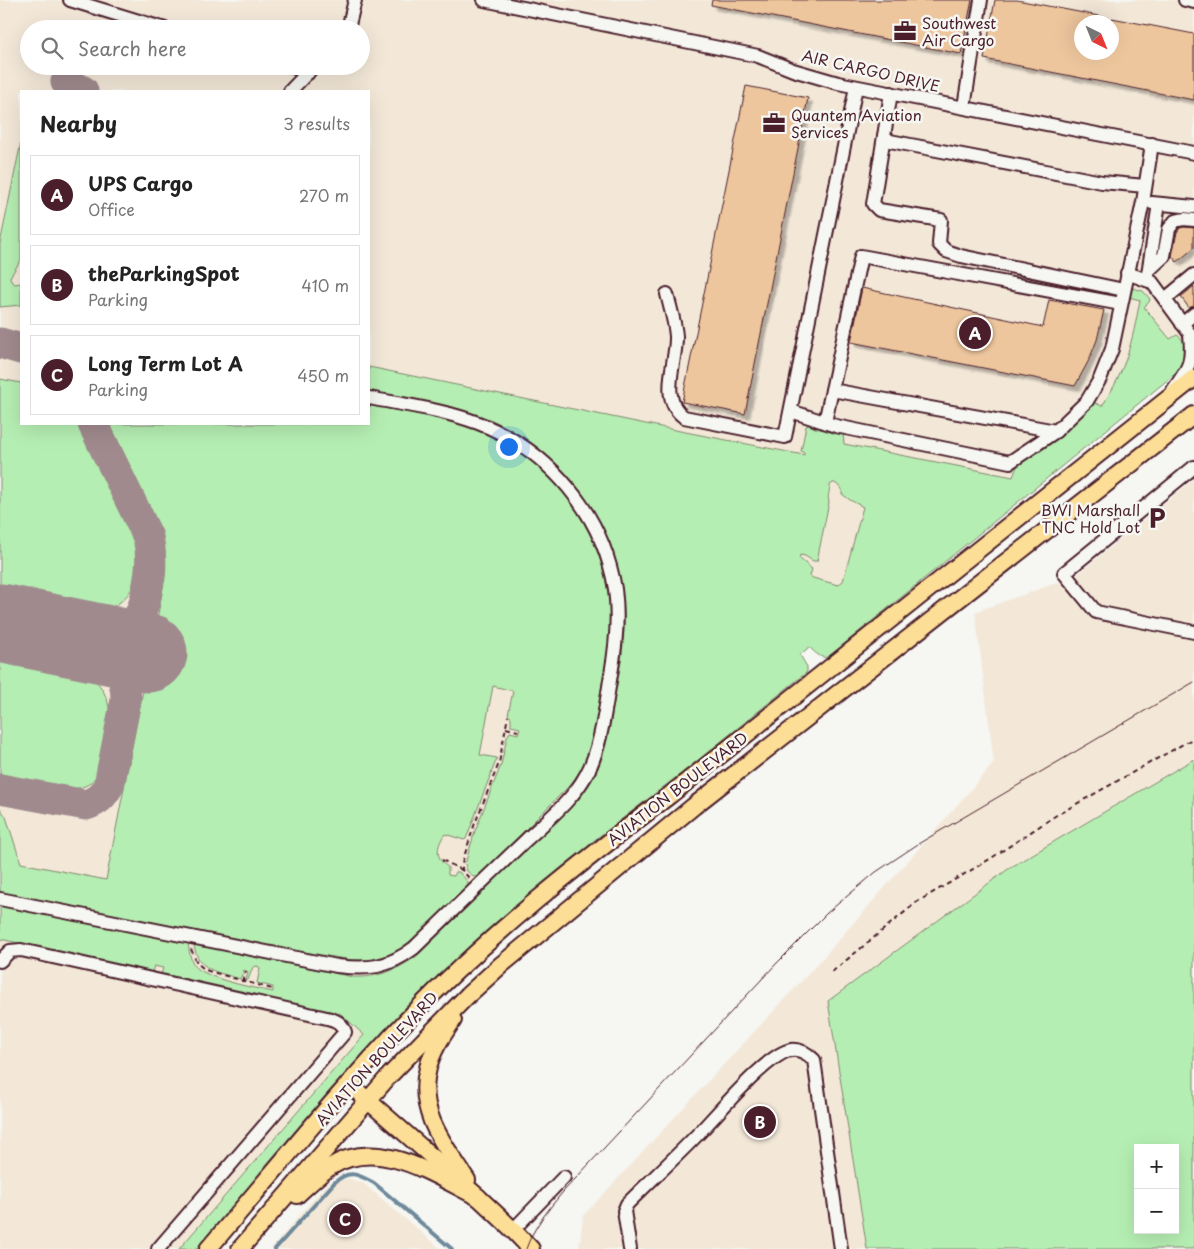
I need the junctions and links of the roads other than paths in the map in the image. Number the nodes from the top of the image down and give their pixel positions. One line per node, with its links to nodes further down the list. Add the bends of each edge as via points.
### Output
1 (70, 0): 7 (street)
2 (355, 0): 8 (street)
3 (484, 0): 10 (street, AIR CARGO DRIVE, via 758,56 793,70)
4 (982, 0): 13 (street)
5 (1185, 0): 6 (street)
6 (1194, 2)
7 (136, 20)
8 (350, 20)
9 (306, 75): 11 (street)
10 (856, 86): 12 (street, AIR CARGO DRIVE); 38 (street)
11 (291, 90)
12 (891, 93): 13 (street, AIR CARGO DRIVE); 14 (street)
13 (964, 107): 15 (street, AIR CARGO DRIVE)
14 (884, 136): 17 (street, via 890,141 1102,182); 27 (street, via 873,204 879,210 941,220 939,244 946,251 961,256)
15 (1152, 144): 16 (street, AIR CARGO DRIVE); 17 (street)
16 (1194, 152)
17 (1145, 186): 19 (street)
18 (1194, 198): 21 (street)
19 (1143, 202): 20 (street); 24 (street)
20 (1159, 204): 21 (street); 25 (street)
21 (1179, 205): 22 (street)
22 (1194, 206)
23 (1194, 220): 25 (street, via 1175,222 1169,229 1164,256)
24 (1127, 273): 25 (street); 27 (street)
25 (1148, 275): 29 (street)
26 (1192, 280): 29 (street)
27 (1124, 290): 30 (street)
28 (667, 294): 38 (street, via 676,334 670,391 677,412 684,417 785,437)
29 (1165, 299): 32 (street)
30 (1121, 304): 35 (street, via 861,256); 41 (street, via 1112,349 1100,379 1087,401)
31 (1194, 314): 32 (street)
32 (1182, 324): 33 (street)
33 (1192, 335): 37 (street, via 1192,354 1187,370)
34 (1194, 378): 37 (main road, AVIATION BOULEVARD)
35 (832, 390): 40 (street); 41 (street)
36 (370, 398): 44 (street, via 470,420 510,438 535,454 566,484 582,506 603,546 617,609 616,641 597,746 581,784 410,951 397,960 376,967 337,966)
37 (1164, 402): 47 (main road, AVIATION BOULEVARD, via 552,888 448,980)
38 (791, 411): 40 (street)
39 (1194, 415): 46 (main road, AVIATION BOULEVARD, via 694,806)
40 (825, 422): 41 (street, via 1010,462)
41 (1056, 431)
42 (1194, 468): 43 (street, via 1064,573 1096,612)
43 (1194, 632)
44 (0, 899)
45 (0, 962): 53 (street, via 12,950 26,951 327,1018 340,1023 345,1032)
46 (468, 995): 48 (main road, AVIATION BOULEVARD); 50 (main road, via 432,1054 427,1068 426,1098 433,1126)
47 (349, 1084): 48 (main road); 54 (main road, AVIATION BOULEVARD)
48 (367, 1100): 50 (main road); 52 (main road, AVIATION BOULEVARD)
49 (564, 1177): 51 (street)
50 (478, 1197): 51 (main road); 52 (main road, via 400,1159 363,1156 330,1167)
51 (513, 1230): 55 (main road)
52 (245, 1243)
53 (158, 1249)
54 (208, 1249)
55 (531, 1249)
56 (630, 1249): 57 (street, via 624,1211 627,1204 751,1078 779,1054 791,1050 808,1053 814,1060)
57 (842, 1249)

